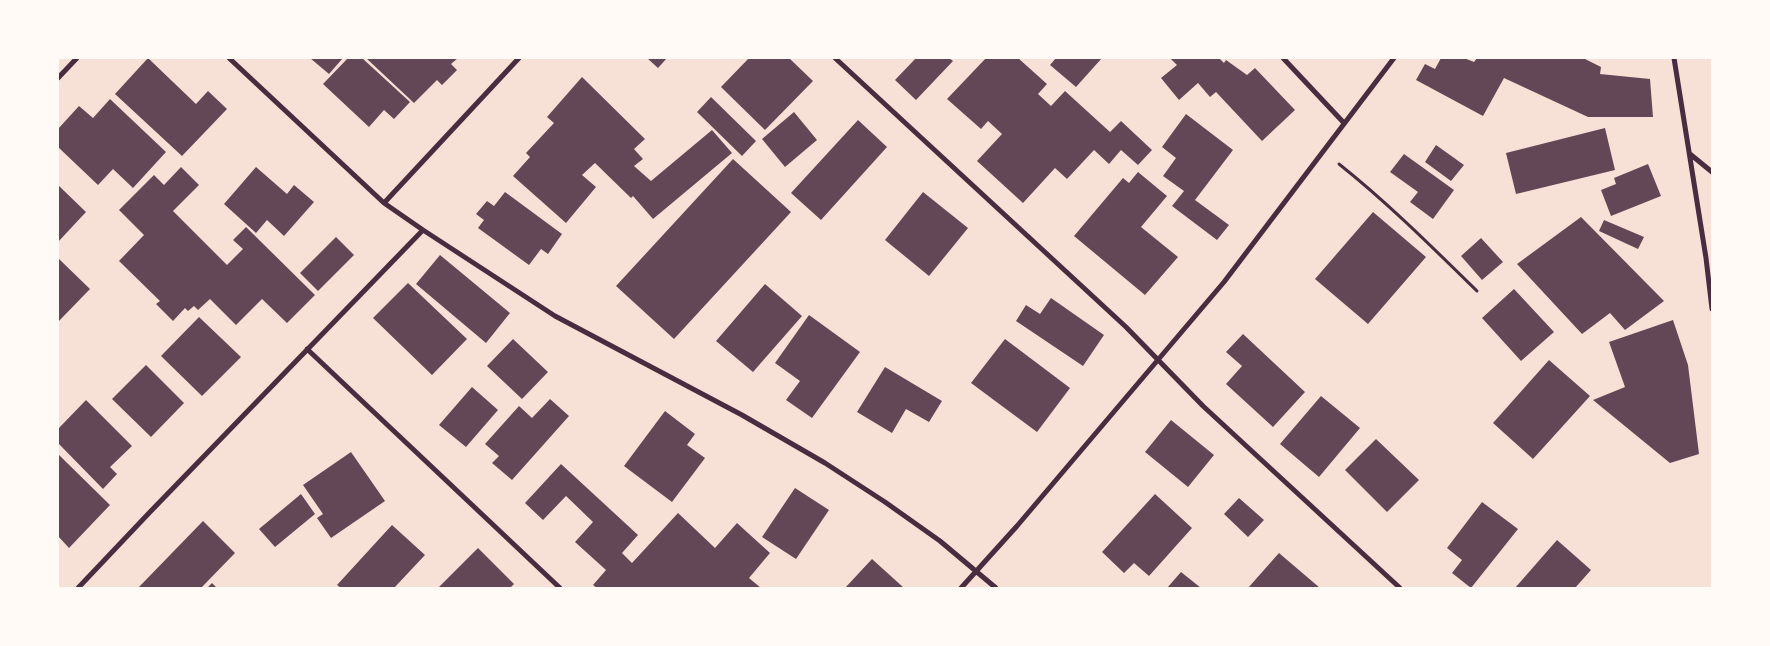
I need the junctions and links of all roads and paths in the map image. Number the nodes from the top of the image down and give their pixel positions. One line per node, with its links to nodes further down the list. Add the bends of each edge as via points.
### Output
1 (77, 58): 8 (street)
2 (228, 58): 13 (street)
3 (519, 58): 13 (street)
4 (835, 58): 18 (street)
5 (1283, 58): 9 (street)
6 (1394, 58): 9 (street)
7 (1674, 58): 11 (street)
8 (58, 78)
9 (1344, 123): 10 (street)
10 (1323, 151): 15 (path, via 1398,214); 18 (street, via 1224,282)
11 (1690, 154): 12 (street); 16 (street)
12 (1712, 172)
13 (384, 203): 14 (street)
14 (423, 230): 17 (street); 19 (street, via 555,316 825,463 940,541)
15 (1477, 291)
16 (1712, 309)
17 (307, 349): 20 (street); 21 (street)
18 (1158, 360): 19 (street); 24 (street, via 1203,406)
19 (976, 571): 22 (street); 23 (street)
20 (78, 588)
21 (560, 588)
22 (961, 588)
23 (996, 588)
24 (1400, 588)

